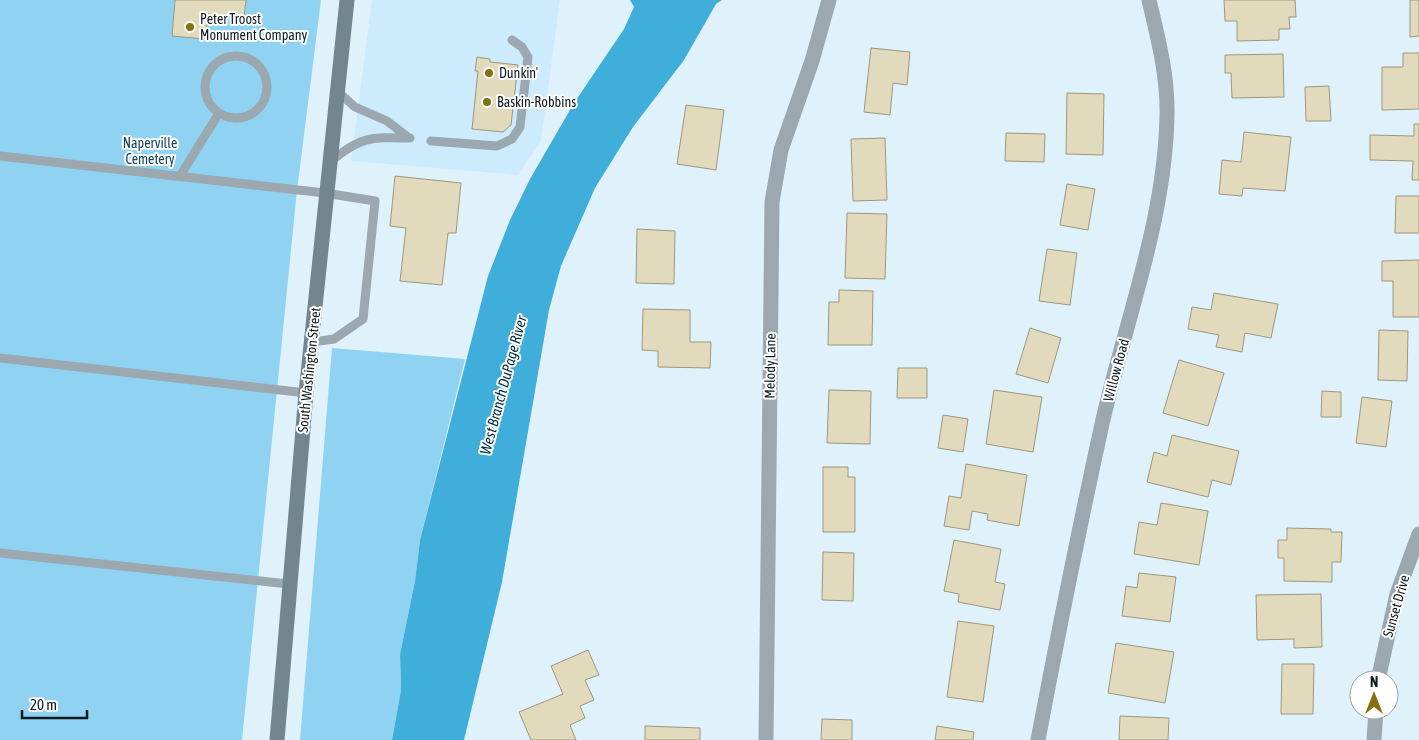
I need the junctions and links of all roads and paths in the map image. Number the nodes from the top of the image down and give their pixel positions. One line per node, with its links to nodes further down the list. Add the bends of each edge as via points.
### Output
1 (347, 0): 5 (main road, South Washington Street)
2 (829, 0): 21 (street, Melody Lane, via 781,150 772,202)
3 (1149, 0): 22 (street, Willow Road, via 1166,82 1164,159 1156,211 1102,422)
4 (512, 40): 7 (lane, via 528,57 520,127 512,139 497,146)
5 (337, 91): 9 (main road, South Washington Street); 9 (lane, via 355,107 387,121 410,138 373,137 350,145)
6 (218, 112): 6 (lane, via 237,118 255,111 262,104 267,85 260,67 253,61 232,56 213,65 204,85 206,96); 10 (lane)
7 (430, 141)
8 (0, 156): 10 (lane)
9 (329, 162): 11 (main road, South Washington Street)
10 (180, 176): 11 (lane)
11 (325, 193): 12 (main road, South Washington Street); 12 (lane, via 374,202 363,319 334,339)
12 (312, 342): 14 (main road, South Washington Street)
13 (0, 358): 14 (lane)
14 (306, 393): 17 (main road, South Washington Street)
15 (1419, 534): 18 (street, Sunset Drive, via 1397,594)
16 (0, 553): 17 (lane)
17 (288, 584): 20 (main road, South Washington Street)
18 (1380, 670)
19 (1375, 720): 23 (street)
20 (276, 740)
21 (766, 740)
22 (1038, 740)
23 (1374, 740)

